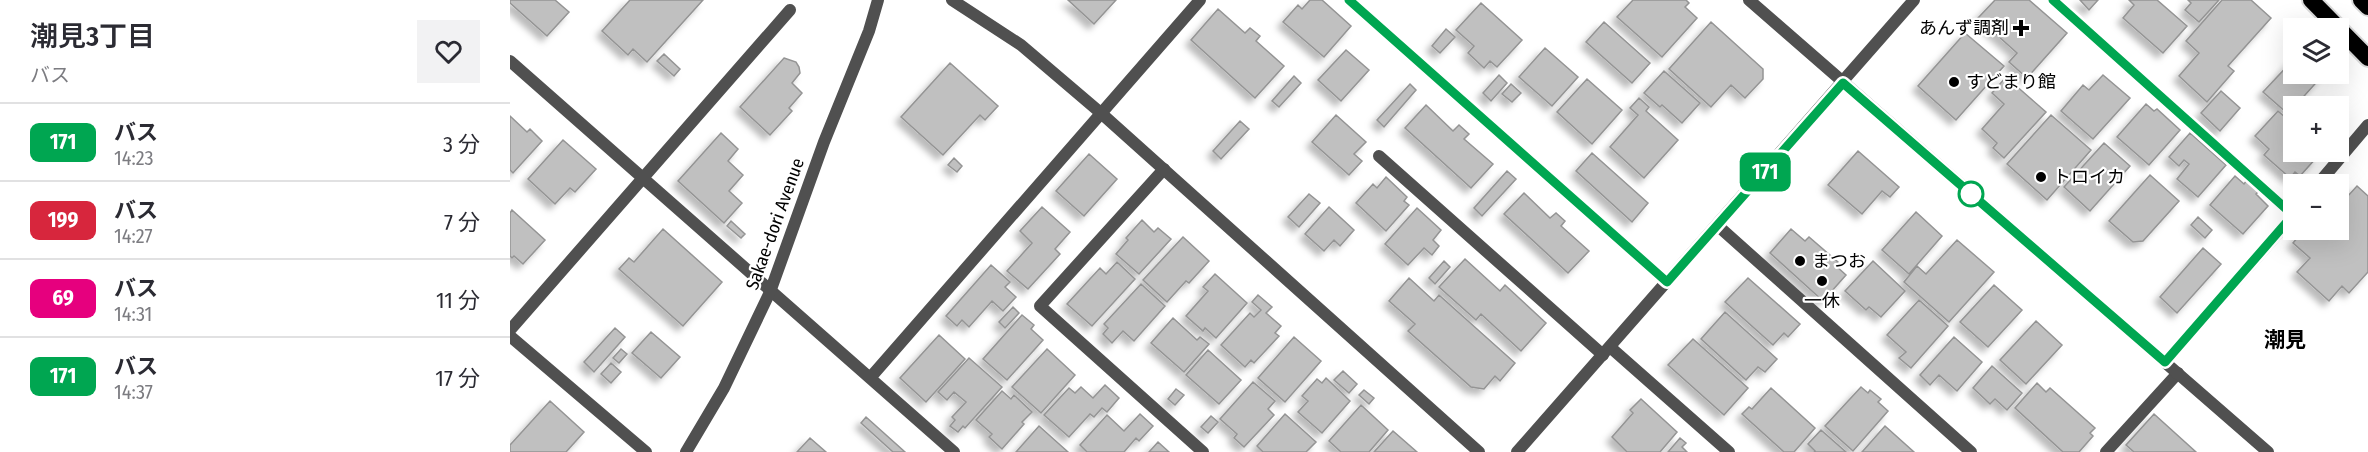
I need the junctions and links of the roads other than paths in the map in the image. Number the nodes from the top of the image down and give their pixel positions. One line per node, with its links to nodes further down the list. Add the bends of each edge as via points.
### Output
1 (878, 0): 25 (street, Sakae-dori Avenue)
2 (952, 0): 15 (street, via 1021,45)
3 (1200, 0): 15 (street)
4 (1349, 0): 24 (street)
5 (1749, 0): 14 (street)
6 (1914, 0): 14 (street)
7 (2053, 0): 21 (street)
8 (2311, 0): 12 (highway)
9 (2361, 0): 10 (highway)
10 (2368, 7)
11 (790, 9): 20 (street)
12 (2368, 58)
13 (510, 62): 20 (street)
14 (1843, 83): 22 (street); 29 (street)
15 (1102, 114): 18 (street); 31 (street)
16 (2368, 125): 19 (street)
17 (1379, 156): 28 (street)
18 (1164, 169): 35 (street, via 1040,306); 36 (street)
19 (2326, 174)
20 (641, 178): 25 (street); 26 (street)
21 (2283, 206)
22 (1717, 225): 24 (street); 39 (street)
23 (2283, 226): 29 (street)
24 (1667, 282): 28 (street)
25 (770, 292): 31 (street); 33 (street, Sakae-dori Avenue, via 724,388)
26 (510, 330)
27 (510, 336): 32 (street)
28 (1606, 351): 37 (street); 38 (street)
29 (2165, 362): 30 (street)
30 (2178, 373): 40 (street); 41 (street)
31 (870, 378): 34 (street)
32 (646, 452)
33 (686, 452)
34 (954, 452)
35 (1203, 452)
36 (1479, 452)
37 (1517, 452)
38 (1729, 452)
39 (1971, 452)
40 (2106, 452)
41 (2268, 452)

